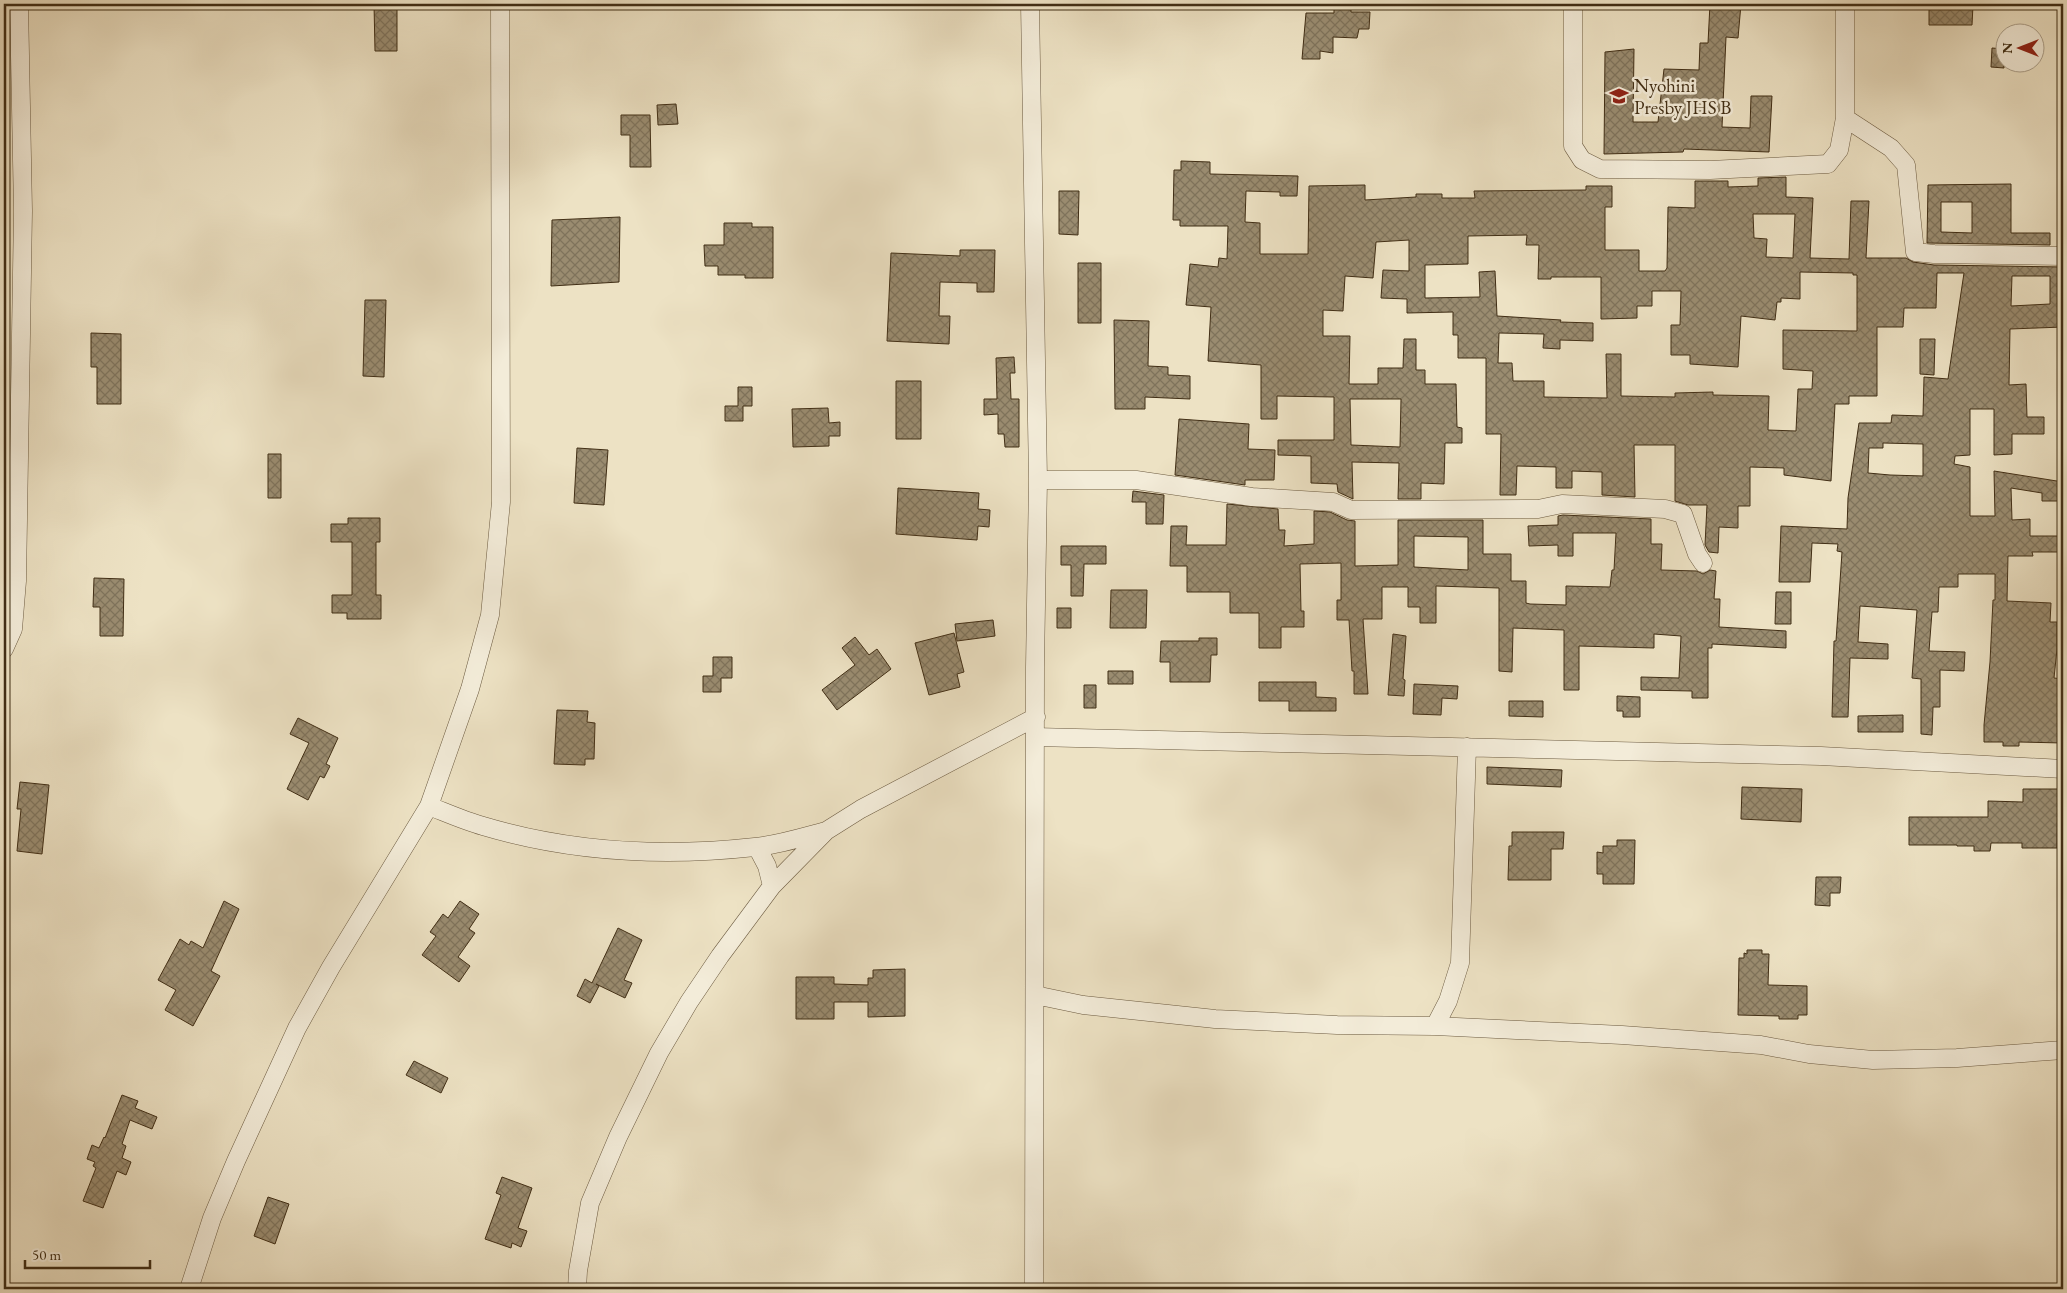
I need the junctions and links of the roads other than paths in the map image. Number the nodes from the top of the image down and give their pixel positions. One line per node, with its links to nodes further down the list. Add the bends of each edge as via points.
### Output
1 (19, 4): 10 (street, via 23,211 17,573 13,629)
2 (500, 4): 15 (street, via 501,502 496,561 490,615 481,654)
3 (1030, 4): 8 (street)
4 (1573, 4): 6 (street, via 1573,146 1582,160 1600,169 1710,170 1828,164 1839,150)
5 (1845, 4): 6 (street)
6 (1845, 118): 7 (street, via 1891,148 1906,165 1915,252)
7 (2063, 256)
8 (1038, 480): 9 (street, via 1136,480 1252,497 1333,502 1351,510 1538,509 1562,504 1665,509 1683,514); 11 (street)
9 (1703, 563)
10 (4, 649)
11 (1036, 717): 12 (street); 16 (street, via 861,809)
12 (1035, 737): 13 (street); 19 (street)
13 (1467, 747): 14 (street, via 1821,756); 20 (street, via 1460,963)
14 (2063, 770)
15 (429, 806): 17 (street, via 503,832 576,847 651,851); 22 (street, via 297,1028 215,1210)
16 (826, 831): 17 (street); 18 (street)
17 (756, 847): 18 (street, via 767,866)
18 (772, 886): 23 (street, via 689,1002 659,1053 618,1137 590,1203)
19 (1035, 995): 20 (street, via 1083,1005 1215,1019); 24 (street)
20 (1435, 1026): 21 (street, via 1761,1045 1809,1054 1873,1060)
21 (2063, 1050)
22 (189, 1289)
23 (576, 1289)
24 (1034, 1289)

